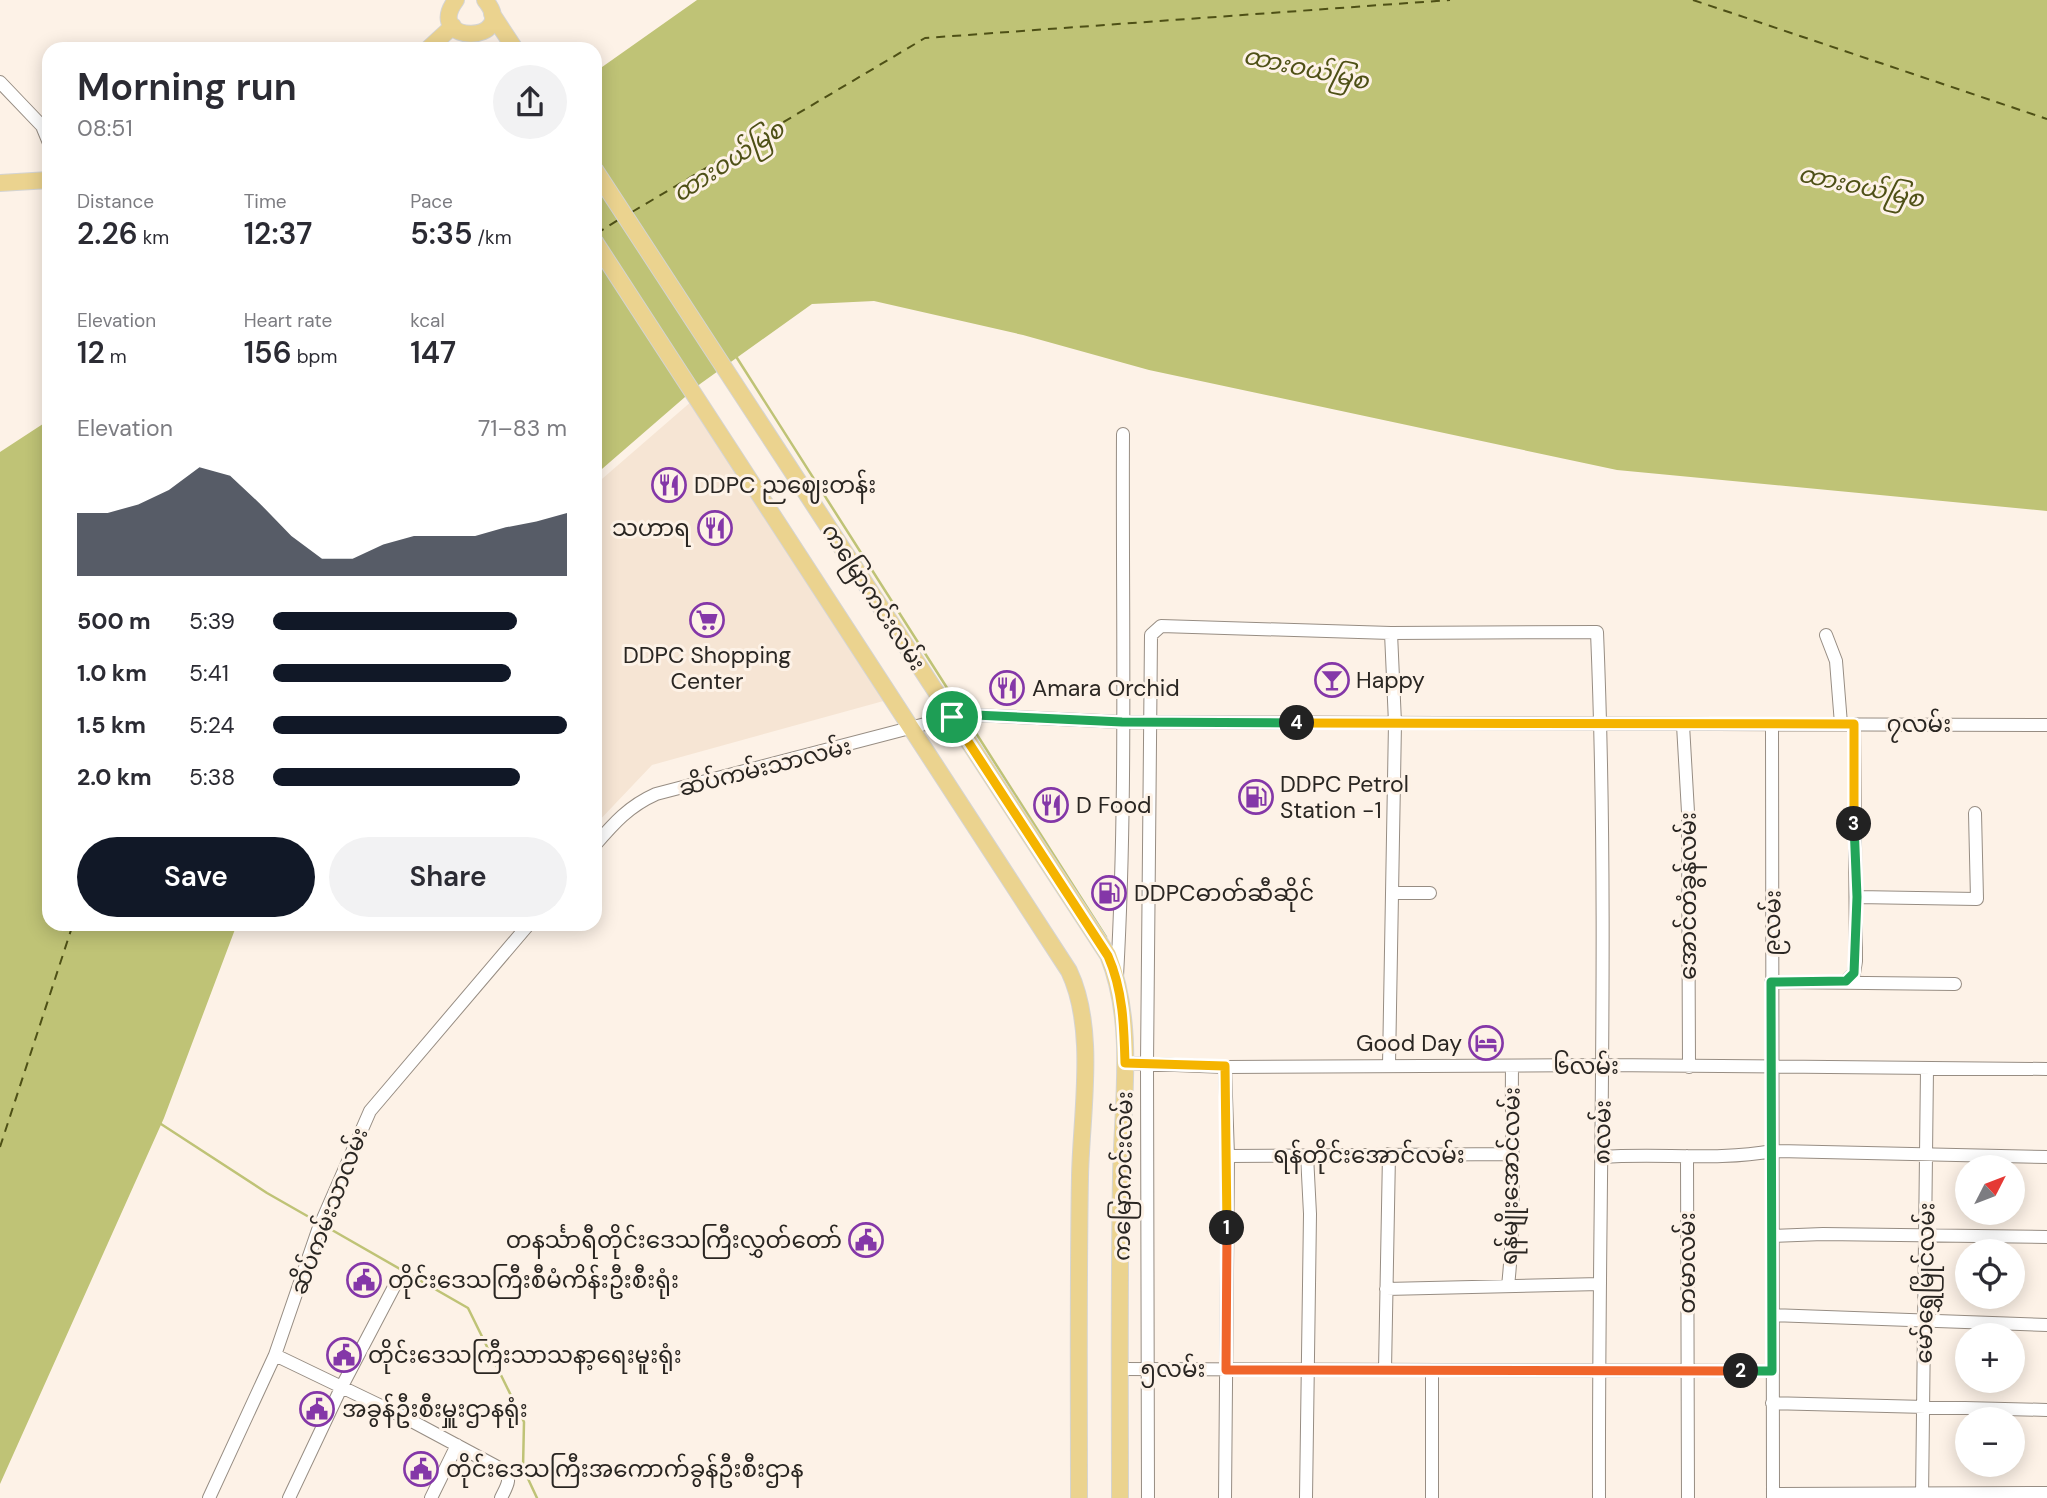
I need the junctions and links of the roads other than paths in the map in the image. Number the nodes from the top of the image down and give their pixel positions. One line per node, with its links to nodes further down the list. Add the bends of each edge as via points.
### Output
1 (456, 0): 3 (main road, via 450,10)
2 (489, 7): 3 (main road, via 489,25 482,33 472,36); 6 (main road)
3 (457, 30): 4 (main road); 5 (main road)
4 (439, 42)
5 (466, 42)
6 (511, 42)
7 (0, 82): 8 (street)
8 (42, 127)
9 (42, 180): 11 (main road)
10 (602, 181): 16 (main road, ကမြောကင်းလမ်း)
11 (0, 183)
12 (602, 253): 25 (main road, ကမြောကင်းလမ်း)
13 (1123, 434): 17 (street)
14 (1391, 633): 18 (street, via 1161,626 1151,635); 19 (street); 20 (street, ၈လမ်း, via 1597,632)
15 (1825, 635): 21 (street, via 1836,661)
16 (952, 717): 17 (street, ၇လမ်း); 25 (street, ဆိပ်ကမ်းသာလမ်း); 32 (main road, ကမြောကင်းလမ်း, via 1108,956)
17 (1122, 722): 18 (street, ၇လမ်း); 32 (street, via 1125,811)
18 (1151, 722): 19 (street, ၇လမ်း); 37 (street)
19 (1395, 723): 20 (street, ၇လမ်း); 28 (street)
20 (1601, 724): 23 (street, ၇လမ်း); 40 (street, ၈လမ်း)
21 (1848, 724): 22 (street, ၇လမ်း); 24 (street, ၇လမ်း); 30 (street)
22 (2047, 724)
23 (1683, 725): 24 (street, ၇လမ်း); 42 (street, အောင်တံခွန်လမ်း)
24 (1772, 725): 34 (street, ၉လမ်း)
25 (911, 728): 27 (street, ဆိပ်ကမ်းသာလမ်း, via 656,794 637,802); 87 (main road, ကမြောကင်းလမ်း, via 1077,988 1084,1063)
26 (1975, 813): 30 (street, via 1977,899)
27 (602, 837)
28 (1393, 893): 29 (street); 38 (street)
29 (1430, 893)
30 (1857, 897): 33 (street, via 1856,961 1854,973)
31 (523, 931): 65 (street, ဆိပ်ကမ်းသာလမ်း, via 370,1111 323,1217)
32 (1117, 977): 36 (main road, ကမြောကင်းလမ်း)
33 (1846, 981): 34 (street); 35 (street)
34 (1771, 982): 43 (street, ၉လမ်း)
35 (1955, 984)
36 (1125, 1063): 37 (street, ၆လမ်း); 66 (main road, ကမြောကင်းလမ်း)
37 (1147, 1064): 39 (street, ၆လမ်း); 67 (street)
38 (1389, 1065): 39 (street, ၆လမ်း); 41 (street, ၆လမ်း)
39 (1225, 1066): 51 (street)
40 (1603, 1066): 41 (street, ၆လမ်း); 42 (street, ၆လမ်း); 53 (street, ၈လမ်း)
41 (1512, 1067): 49 (street, ရန်မျိုးအောင်လမ်း)
42 (1689, 1068): 43 (street, ၆လမ်း)
43 (1771, 1068): 44 (street, ၆လမ်း); 46 (street, ၉လမ်း)
44 (1927, 1069): 45 (street, ၆လမ်း); 50 (street, မော်ရွှေမြိုင်လမ်း)
45 (2047, 1069)
46 (1773, 1151): 50 (street); 52 (street, via 1741,1157); 56 (street, ၉လမ်း)
47 (1307, 1154): 48 (street, ရန်တိုင်းအောင်လမ်း); 51 (street, ရန်တိုင်းအောင်လမ်း); 68 (street)
48 (1389, 1154): 49 (street, ရန်တိုင်းအောင်လမ်း); 61 (street)
49 (1510, 1154): 60 (street, ရန်မျိုးအောင်လမ်း, via 1513,1205)
50 (1927, 1155): 54 (street); 55 (street, မော်ရွှေမြိုင်လမ်း)
51 (1228, 1156): 70 (street)
52 (1687, 1156): 53 (street); 72 (street, တမာလမ်း)
53 (1602, 1157): 58 (street, ၈လမ်း)
54 (2047, 1157)
55 (1926, 1235): 56 (street); 57 (street); 63 (street, မော်ရွှေမြိုင်လမ်း)
56 (1772, 1237): 62 (street, ၉လမ်း)
57 (2047, 1237)
58 (1600, 1284): 60 (street); 69 (street, ၈လမ်း)
59 (395, 1286): 75 (street)
60 (1508, 1286): 61 (street)
61 (1385, 1289): 71 (street)
62 (1772, 1315): 63 (street); 74 (street, ၉လမ်း)
63 (1925, 1321): 64 (street); 77 (street, မော်ရွှေမြိုင်လမ်း)
64 (2047, 1325)
65 (275, 1355): 75 (street); 83 (street, ဆိပ်ကမ်းသာလမ်း)
66 (1121, 1369): 67 (street, ၅လမ်း); 88 (main road, ကမြောကင်းလမ်း)
67 (1148, 1369): 70 (street, ၅လမ်း); 89 (street)
68 (1308, 1369): 70 (street, ၅လမ်း); 71 (street, ၅လမ်း); 91 (street)
69 (1599, 1369): 72 (street, ၅လမ်း); 73 (street, ၅လမ်း); 93 (street, ၈လမ်း)
70 (1226, 1370): 90 (street)
71 (1385, 1370): 73 (street, ၅လမ်း)
72 (1687, 1370): 74 (street, ၅လမ်း); 94 (street, တမာလမ်း)
73 (1432, 1371): 92 (street)
74 (1772, 1371): 76 (street, ၉လမ်း)
75 (341, 1388): 79 (street); 84 (street)
76 (1772, 1403): 77 (street); 81 (street, ၉လမ်း)
77 (1924, 1407): 78 (street); 82 (street, မော်ရွှေမြိုင်လမ်း)
78 (2047, 1409)
79 (457, 1445): 85 (street); 86 (street, via 508,1474)
80 (2047, 1493): 82 (street)
81 (1773, 1496): 82 (street)
82 (1922, 1496)
83 (209, 1498)
84 (289, 1498)
85 (431, 1498)
86 (501, 1498)
87 (1079, 1498)
88 (1120, 1498)
89 (1148, 1498)
90 (1225, 1498)
91 (1306, 1498)
92 (1432, 1498)
93 (1599, 1498)
94 (1688, 1498)

